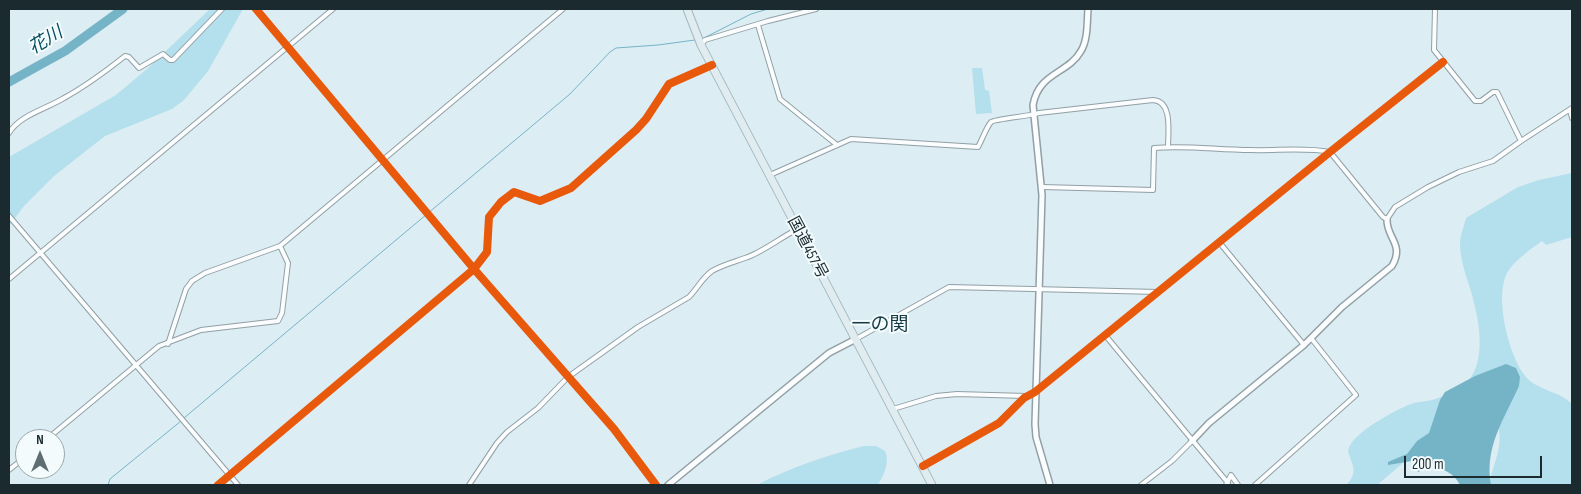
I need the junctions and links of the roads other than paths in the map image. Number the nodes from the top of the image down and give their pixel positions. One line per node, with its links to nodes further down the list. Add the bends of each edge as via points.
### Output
1 (222, 9): 17 (street, via 173,60 163,54 139,68 125,56 92,81 18,123)
2 (256, 9): 11 (street)
3 (333, 9): 11 (street)
4 (563, 9): 22 (street)
5 (687, 9): 10 (highway, 国道457号)
6 (816, 9): 9 (street)
7 (1088, 9): 15 (street, via 1081,52 1044,82 1034,99)
8 (1435, 9): 12 (street, via 1434,50)
9 (758, 24): 10 (street); 19 (street, via 780,99)
10 (700, 44): 13 (highway, 国道457号)
11 (288, 46): 22 (street); 30 (street)
12 (1443, 62): 18 (street, via 1475,101 1497,92); 21 (street)
13 (712, 65): 23 (highway, 国道457号); 31 (street, via 669,84 636,130 571,188 540,201 514,192 501,202 489,216 487,252)
14 (1571, 109): 16 (street); 18 (street)
15 (1033, 114): 19 (street, via 993,121 978,147 850,139); 20 (street, via 1157,100 1166,108); 24 (street)
16 (1572, 118)
17 (9, 133)
18 (1521, 141): 26 (street, via 1493,161 1458,172 1428,187 1394,207)
19 (837, 144): 23 (street)
20 (1168, 147): 21 (street); 24 (street, via 1154,148 1153,190)
21 (1330, 152): 26 (street); 28 (street)
22 (383, 160): 29 (street); 31 (street)
23 (768, 175): 27 (highway, 国道457号)
24 (1042, 187): 33 (street)
25 (9, 216): 30 (street)
26 (1387, 219): 36 (street, via 1397,249 1392,266 1342,307)
27 (796, 230): 37 (highway, 国道457号); 41 (street, via 746,258 714,270 688,297 638,327)
28 (1219, 242): 34 (street); 39 (street)
29 (280, 246): 38 (street, via 192,281 186,289); 38 (street, via 288,264 278,321 201,330)
30 (40, 253): 32 (street); 40 (street)
31 (474, 270): 41 (street); 48 (street)
32 (9, 279)
33 (1040, 290): 34 (street); 37 (street, via 949,288); 42 (street)
34 (1158, 292): 35 (street)
35 (1105, 335): 42 (street); 46 (street)
36 (1311, 338): 39 (street); 59 (street, via 1356,394)
37 (856, 339): 44 (highway, 国道457号); 54 (street, via 829,353)
38 (168, 344): 40 (street, via 156,348)
39 (1304, 345): 46 (street, via 1214,418)
40 (135, 365): 45 (street); 48 (street)
41 (568, 377): 52 (street, via 538,408 507,432); 53 (street, via 614,429)
42 (1035, 392): 43 (street); 56 (street, via 1036,437)
43 (1028, 396): 44 (street, via 936,396); 47 (street, via 999,423)
44 (893, 409): 47 (highway, 国道457号)
45 (59, 429)
46 (1192, 441): 49 (street); 57 (street)
47 (923, 466): 55 (highway, 国道457号)
48 (230, 476): 50 (street); 51 (street)
49 (1227, 484): 58 (street, via 1230,476)
50 (218, 485)
51 (238, 485)
52 (469, 485)
53 (656, 485)
54 (668, 485)
55 (931, 485)
56 (1050, 485)
57 (1141, 485)
58 (1238, 485)
59 (1255, 485)

